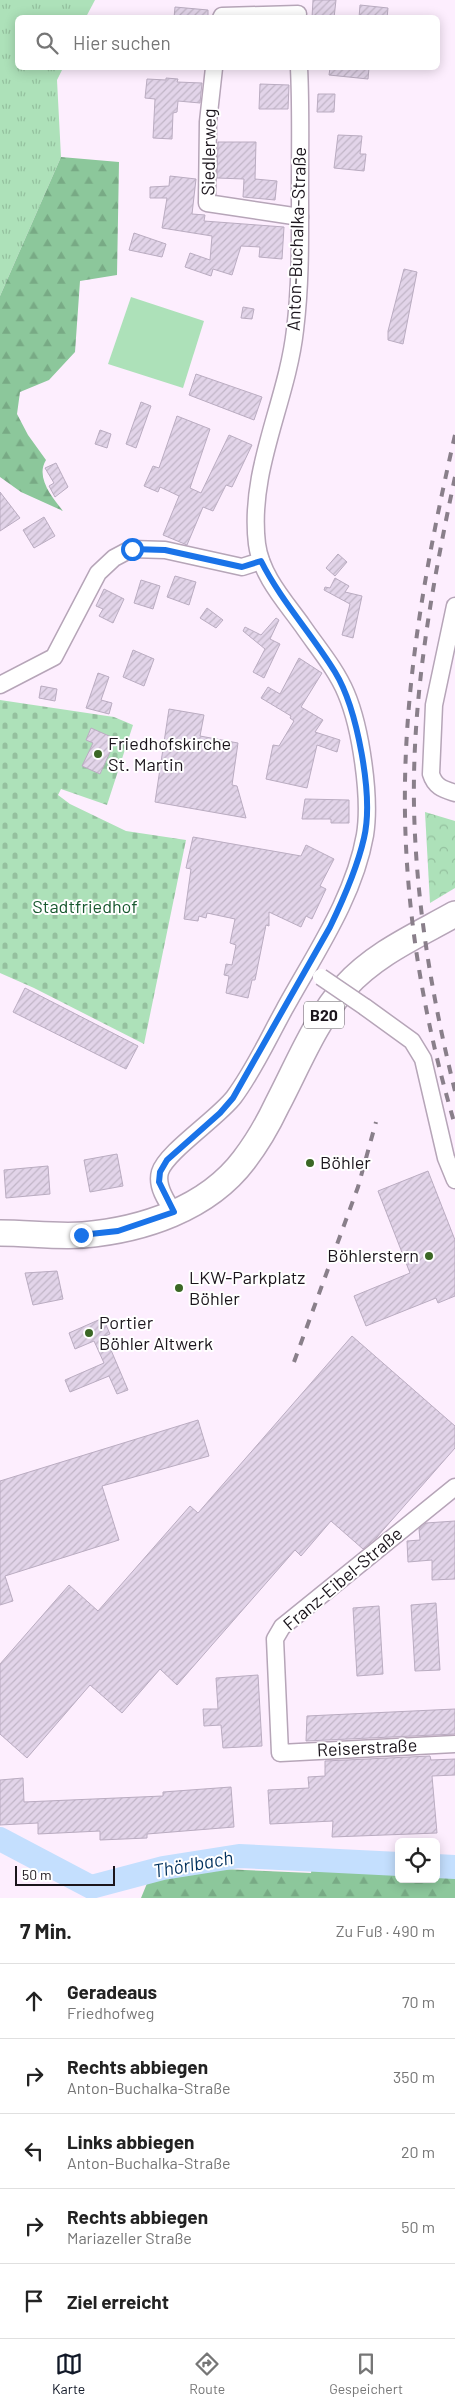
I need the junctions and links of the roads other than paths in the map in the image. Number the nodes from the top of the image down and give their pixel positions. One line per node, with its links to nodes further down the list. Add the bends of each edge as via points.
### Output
1 (297, 10): 2 (street)
2 (234, 15)
3 (214, 70): 5 (street, Siedlerweg, via 208,122 206,203)
4 (299, 70): 5 (street, Anton-Buchalka-Straße)
5 (300, 217): 6 (street, Anton-Buchalka-Straße, via 296,330 256,497 256,531)
6 (261, 561): 8 (street, via 242,567 165,550 132,549 114,558 98,573 54,657); 11 (street, Anton-Buchalka-Straße, via 272,583 335,671 347,694 365,780 367,808 362,846)
7 (455, 606): 9 (street, via 434,704 431,774 440,787)
8 (0, 685)
9 (455, 793)
10 (455, 914): 13 (main road, B20, via 389,949 345,987 325,1014 266,1128 244,1161 208,1195)
11 (314, 972): 12 (street, bridge, via 412,1041 423,1059 446,1158); 13 (street, Anton-Buchalka-Straße, via 233,1098 167,1160 159,1182)
12 (455, 1180)
13 (174, 1212): 14 (main road, B20, via 118,1231 81,1235)
14 (0, 1233)
15 (455, 1487): 17 (street, Franz-Eibel-Straße, via 282,1627 275,1639)
16 (455, 1744): 17 (street, Reiserstraße)
17 (280, 1753)

